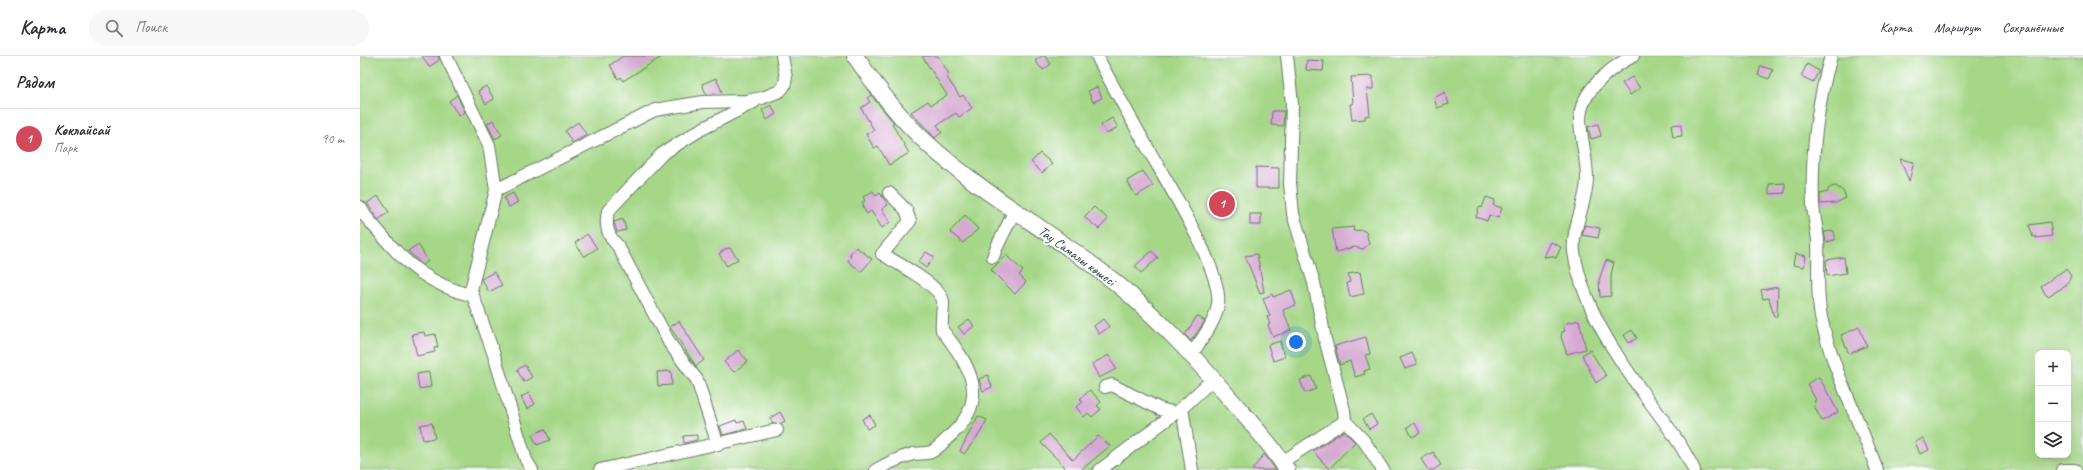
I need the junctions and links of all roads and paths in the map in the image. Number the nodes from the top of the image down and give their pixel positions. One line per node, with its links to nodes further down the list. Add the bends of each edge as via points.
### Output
1 (446, 56): 9 (street, via 489,145)
2 (782, 56): 8 (street, via 786,78 784,86 780,91)
3 (855, 56): 12 (street, Тау Самалы көшесі, via 883,94 927,144 965,176)
4 (1097, 56): 15 (street, via 1187,217 1218,291 1218,304 1214,316)
5 (1286, 56): 19 (street, via 1292,104 1290,183 1293,214 1314,283)
6 (1633, 56): 29 (street, via 1607,72 1585,99 1580,120 1587,179 1574,251 1584,293 1611,347 1665,422)
7 (1831, 56): 30 (street, via 1821,92 1814,144 1813,205 1818,243 1818,295 1821,318 1836,363)
8 (760, 98): 9 (street, via 732,102 703,102 655,110); 21 (street, via 662,154 608,211 606,223 610,237 618,246 670,344 697,380)
9 (496, 190): 14 (street, via 471,290)
10 (889, 193): 25 (street, via 906,210 910,221 882,254 924,280 943,301 942,330 972,375 974,402 960,426 932,452 914,454)
11 (360, 207): 14 (street, via 367,221 406,262 427,278)
12 (1014, 211): 13 (street); 15 (street, Тау Самалы көшесі, via 1115,282 1144,307)
13 (993, 257)
14 (473, 296): 23 (street, via 526,460)
15 (1191, 355): 16 (street, Тау Самалы көшесі)
16 (1213, 379): 18 (street); 22 (street, Тау Самалы көшесі)
17 (1105, 387): 18 (street, via 1112,385 1160,409)
18 (1179, 410): 26 (street); 27 (street)
19 (1345, 421): 22 (street); 28 (street, via 1364,441)
20 (777, 430): 21 (street)
21 (718, 445): 24 (street)
22 (1284, 466)
23 (532, 470)
24 (600, 470)
25 (876, 470)
26 (1100, 470)
27 (1192, 470)
28 (1383, 470)
29 (1694, 470)
30 (1877, 470)
31 (2062, 470): 32 (street)
32 (2075, 470)

